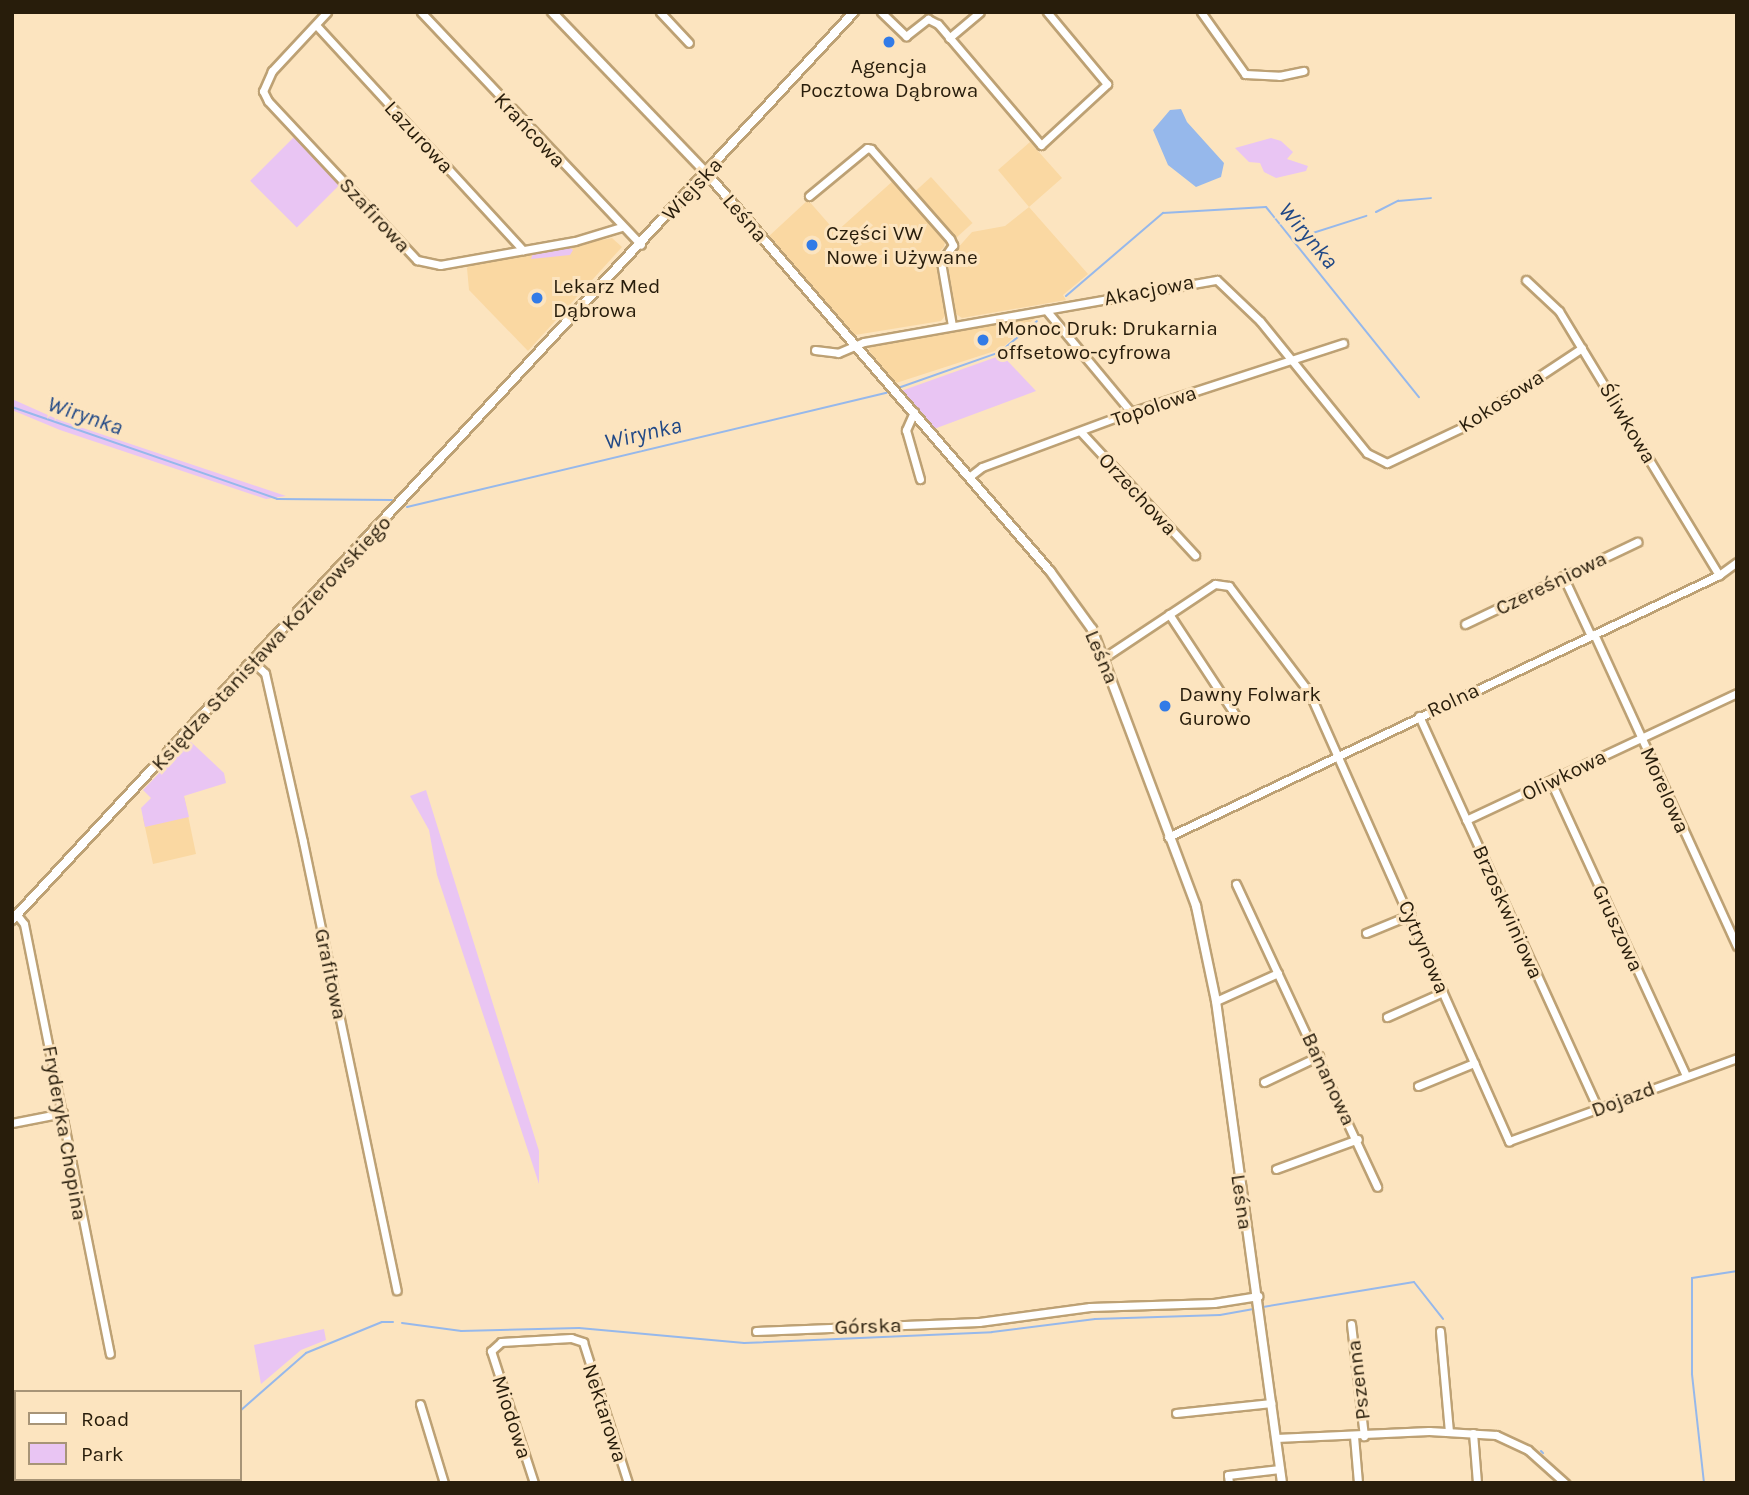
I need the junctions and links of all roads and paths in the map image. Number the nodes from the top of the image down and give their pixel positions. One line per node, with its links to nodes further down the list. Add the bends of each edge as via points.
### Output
1 (327, 12): 10 (street, Szafirowa)
2 (421, 12): 16 (street, Krańcowa)
3 (552, 12): 14 (street, Leśna)
4 (660, 12): 12 (street)
5 (854, 12): 14 (street, Wiejska)
6 (881, 12): 11 (street, via 906,36 928,19)
7 (979, 12): 11 (street)
8 (1046, 12): 11 (street, via 1107,84 1041,145)
9 (1201, 12): 13 (street, via 1245,74 1279,76)
10 (316, 25): 18 (street, Lazurowa); 18 (street, Szafirowa, via 265,80 268,101 417,260 440,265)
11 (949, 38)
12 (689, 43)
13 (1303, 71)
14 (706, 174): 17 (street, Wiejska); 23 (street, Leśna)
15 (809, 196): 21 (street, via 867,148 872,149 953,245 942,261)
16 (621, 228): 17 (street, Krańcowa); 18 (street, Szafirowa)
17 (641, 245): 27 (street, Wiejska)
18 (523, 250)
19 (1526, 280): 24 (street, Śliwkowa, via 1559,311)
20 (1046, 310): 21 (street, Akacjowa); 26 (street, Akacjowa, via 1217,280); 29 (street)
21 (953, 326): 23 (street, Akacjowa)
22 (1343, 343): 26 (street, Topolowa)
23 (856, 345): 25 (street, Akacjowa, via 838,353); 28 (street, Leśna)
24 (1582, 348): 31 (street, Kokosowa, via 1461,428 1418,450 1387,463); 37 (street, Śliwkowa)
25 (815, 350)
26 (1290, 360): 29 (street, Topolowa); 31 (street, Akacjowa)
27 (529, 366): 43 (street, Księdza Stanisława Kozierowskiego)
28 (914, 412): 32 (street, Leśna); 33 (street, via 906,430)
29 (1131, 412): 30 (street, Topolowa)
30 (1081, 432): 32 (street, Topolowa, via 982,467); 35 (street, Orzechowa)
31 (1367, 453)
32 (969, 477): 42 (street, Leśna, via 1074,601)
33 (920, 480)
34 (1637, 542): 38 (street, Czereśniowa)
35 (1195, 555)
36 (1737, 562): 37 (street, Rolna)
37 (1719, 575): 41 (street, Rolna)
38 (1563, 576): 40 (street, Czereśniowa); 41 (street, Morelowa)
39 (1169, 614): 42 (street, Cytrynowa); 45 (street); 48 (street, Cytrynowa, via 1214,584 1229,586 1309,692)
40 (1465, 624)
41 (1592, 635): 46 (street, Rolna); 47 (street, Morelowa)
42 (1105, 657): 51 (street, Leśna)
43 (253, 662): 54 (street, Księdza Stanisława Kozierowskiego); 74 (street, Grafitowa, via 265,673)
44 (1737, 693): 47 (street, Oliwkowa)
45 (1236, 716)
46 (1419, 716): 48 (street, Rolna); 50 (street, Brzoskwiniowa)
47 (1641, 738): 49 (street, Oliwkowa); 56 (street, Morelowa)
48 (1339, 753): 51 (street, Rolna); 53 (street, Cytrynowa)
49 (1551, 782): 50 (street, Oliwkowa); 64 (street, Gruszowa)
50 (1466, 820): 67 (street, Brzoskwiniowa)
51 (1168, 836): 59 (street, Leśna, via 1196,906)
52 (1236, 884): 57 (street, Bananowa)
53 (1410, 915): 55 (street); 58 (street, Cytrynowa)
54 (14, 918): 68 (street, Fryderyka Chopina, via 24,924)
55 (1366, 933)
56 (1737, 946)
57 (1278, 973): 59 (street); 61 (street, Bananowa)
58 (1443, 992): 60 (street); 63 (street, Cytrynowa)
59 (1216, 1001): 75 (street, Leśna)
60 (1387, 1017)
61 (1319, 1056): 65 (street); 70 (street, Bananowa)
62 (1737, 1058): 64 (street, Dojazd)
63 (1474, 1063): 66 (street); 71 (street, Cytrynowa)
64 (1686, 1075): 67 (street, Dojazd)
65 (1264, 1082)
66 (1418, 1086)
67 (1598, 1109): 71 (street, Dojazd)
68 (63, 1113): 69 (street); 80 (street, Fryderyka Chopina)
69 (12, 1123)
70 (1357, 1139): 72 (street); 73 (street, Bananowa)
71 (1508, 1141)
72 (1276, 1169)
73 (1377, 1187)
74 (397, 1290)
75 (1258, 1296): 77 (street, Górska, via 1214,1303 1090,1307 979,1322); 81 (street, Leśna)
76 (1351, 1324): 87 (street, Pszenna)
77 (757, 1331)
78 (1440, 1331): 84 (street)
79 (583, 1342): 91 (street, Miodowa, via 527,1339 494,1344 491,1351); 92 (street, Nektarowa)
80 (110, 1353)
81 (1271, 1403): 83 (street); 88 (street, Leśna)
82 (420, 1404): 90 (street)
83 (1176, 1413)
84 (1449, 1432): 85 (street, Pszenna); 87 (street, Pszenna)
85 (1473, 1433): 96 (street); 97 (street, Pszenna, via 1514,1441)
86 (1354, 1436): 87 (street, Pszenna); 88 (street, Pszenna); 95 (street, Pszenna)
87 (1364, 1436)
88 (1276, 1438): 89 (street, Leśna)
89 (1280, 1469): 93 (street, via 1228,1475); 94 (street, Leśna)
90 (444, 1483)
91 (534, 1483)
92 (628, 1483)
93 (1228, 1483)
94 (1282, 1483)
95 (1358, 1483)
96 (1477, 1483)
97 (1565, 1483)

